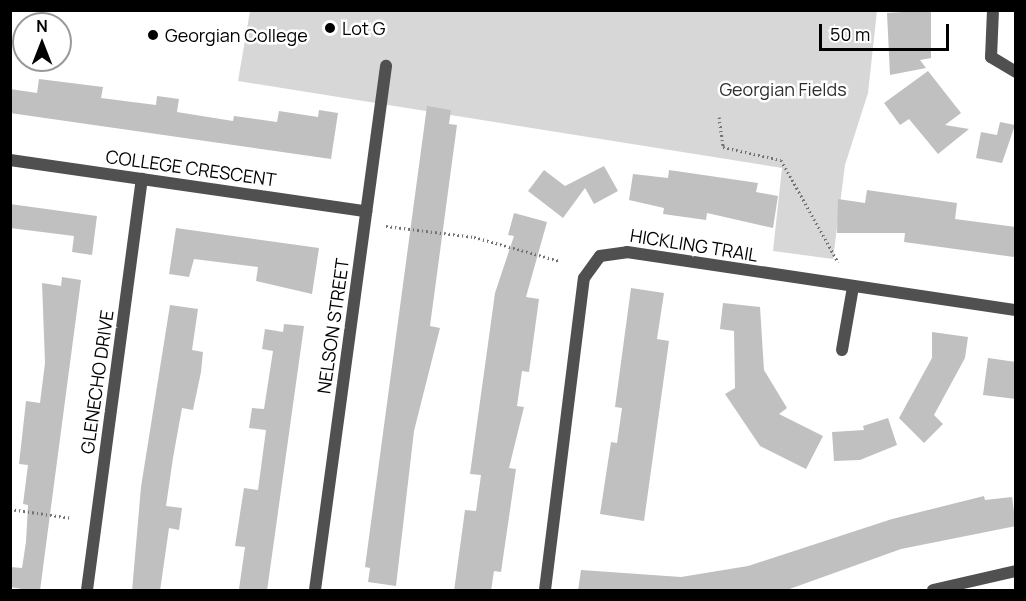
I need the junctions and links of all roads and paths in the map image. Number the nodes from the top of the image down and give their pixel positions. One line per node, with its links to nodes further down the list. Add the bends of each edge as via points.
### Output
1 (993, 10): 3 (street, via 990,57)
2 (387, 66): 7 (street, NELSON STREET)
3 (1016, 72)
4 (719, 117): 10 (path, via 723,147 781,160)
5 (10, 160): 6 (street, COLLEGE CRESCENT)
6 (142, 179): 7 (street, COLLEGE CRESCENT); 17 (street, GLENECHO DRIVE)
7 (366, 211): 18 (street, NELSON STREET)
8 (386, 226): 9 (path, via 474,237)
9 (560, 261)
10 (838, 262)
11 (854, 287): 12 (street, HICKLING TRAIL); 13 (street); 19 (street, HICKLING TRAIL, via 618,252 593,261 584,278)
12 (1016, 310)
13 (843, 350)
14 (10, 509): 15 (path)
15 (71, 518)
16 (1016, 571): 20 (street)
17 (87, 591)
18 (315, 591)
19 (545, 591)
20 (933, 591)

